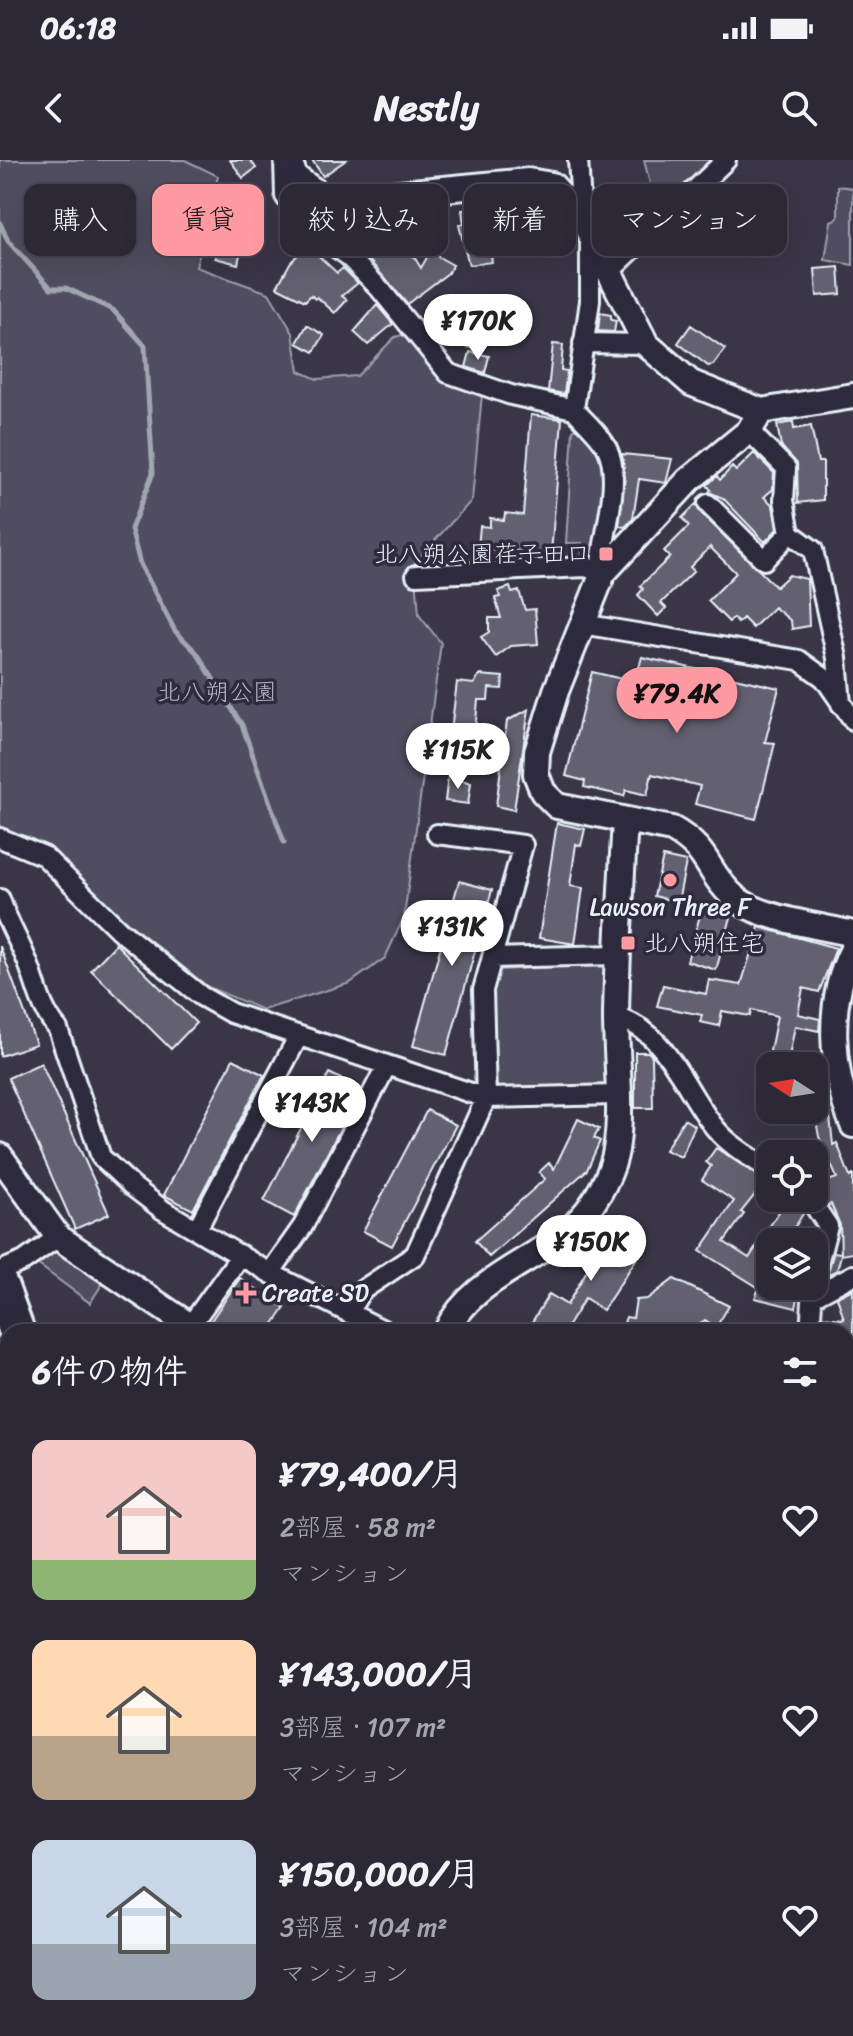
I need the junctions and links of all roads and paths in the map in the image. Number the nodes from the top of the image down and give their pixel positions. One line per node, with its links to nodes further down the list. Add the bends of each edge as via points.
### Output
1 (286, 160): 4 (street, via 295,177 327,200 528,181 552,185); 9 (street, via 285,196 306,227 347,255 448,373)
2 (578, 160): 4 (street)
3 (726, 160): 5 (street)
4 (586, 227): 5 (street); 6 (street, via 590,301)
5 (610, 271): 7 (street)
6 (583, 343): 7 (street); 9 (street)
7 (646, 344): 10 (street, via 691,383)
8 (853, 396): 10 (street)
9 (574, 409): 13 (street, via 607,448 611,471)
10 (755, 421): 11 (street); 12 (street, via 786,468)
11 (698, 492): 12 (street, via 764,560); 13 (street)
12 (790, 533): 16 (street, via 813,550 837,658)
13 (601, 572): 14 (street, via 586,567); 15 (street)
14 (416, 575)
15 (582, 624): 16 (street, via 799,660 824,678); 18 (street, via 548,715 536,774 543,792 557,806)
16 (841, 704): 17 (street)
17 (853, 720)
18 (625, 821): 22 (street, via 672,829 688,838 705,854 716,879 753,908); 24 (street)
19 (437, 834): 25 (street, via 523,845)
20 (0, 838): 28 (street, via 44,856 119,930 201,996)
21 (0, 899): 35 (street, via 43,1012 58,1029 101,1157 163,1210)
22 (853, 934)
23 (853, 949): 26 (street)
24 (617, 955): 25 (street); 27 (street)
25 (493, 958): 31 (street, via 483,990)
26 (845, 1008): 32 (street, via 833,1038 839,1092)
27 (616, 1018): 30 (street); 34 (street, via 634,1022 681,1072 719,1133)
28 (298, 1037): 29 (street); 35 (street)
29 (387, 1065): 31 (street); 39 (street, via 303,1226)
30 (617, 1095): 31 (street); 49 (street, via 616,1152 606,1183 586,1213 474,1296)
31 (486, 1098): 44 (street, via 415,1255 361,1291)
32 (853, 1125)
33 (0, 1156): 36 (street)
34 (756, 1160)
35 (197, 1229): 37 (street)
36 (58, 1237): 38 (street); 46 (street)
37 (241, 1255): 39 (street); 47 (street)
38 (0, 1271)
39 (270, 1273): 44 (street)
40 (853, 1275): 42 (street)
41 (0, 1285): 45 (highway)
42 (828, 1285)
43 (812, 1300): 50 (street)
44 (348, 1313): 48 (street)
45 (14, 1324)
46 (187, 1324)
47 (197, 1324)
48 (371, 1324)
49 (452, 1324)
50 (810, 1324)

